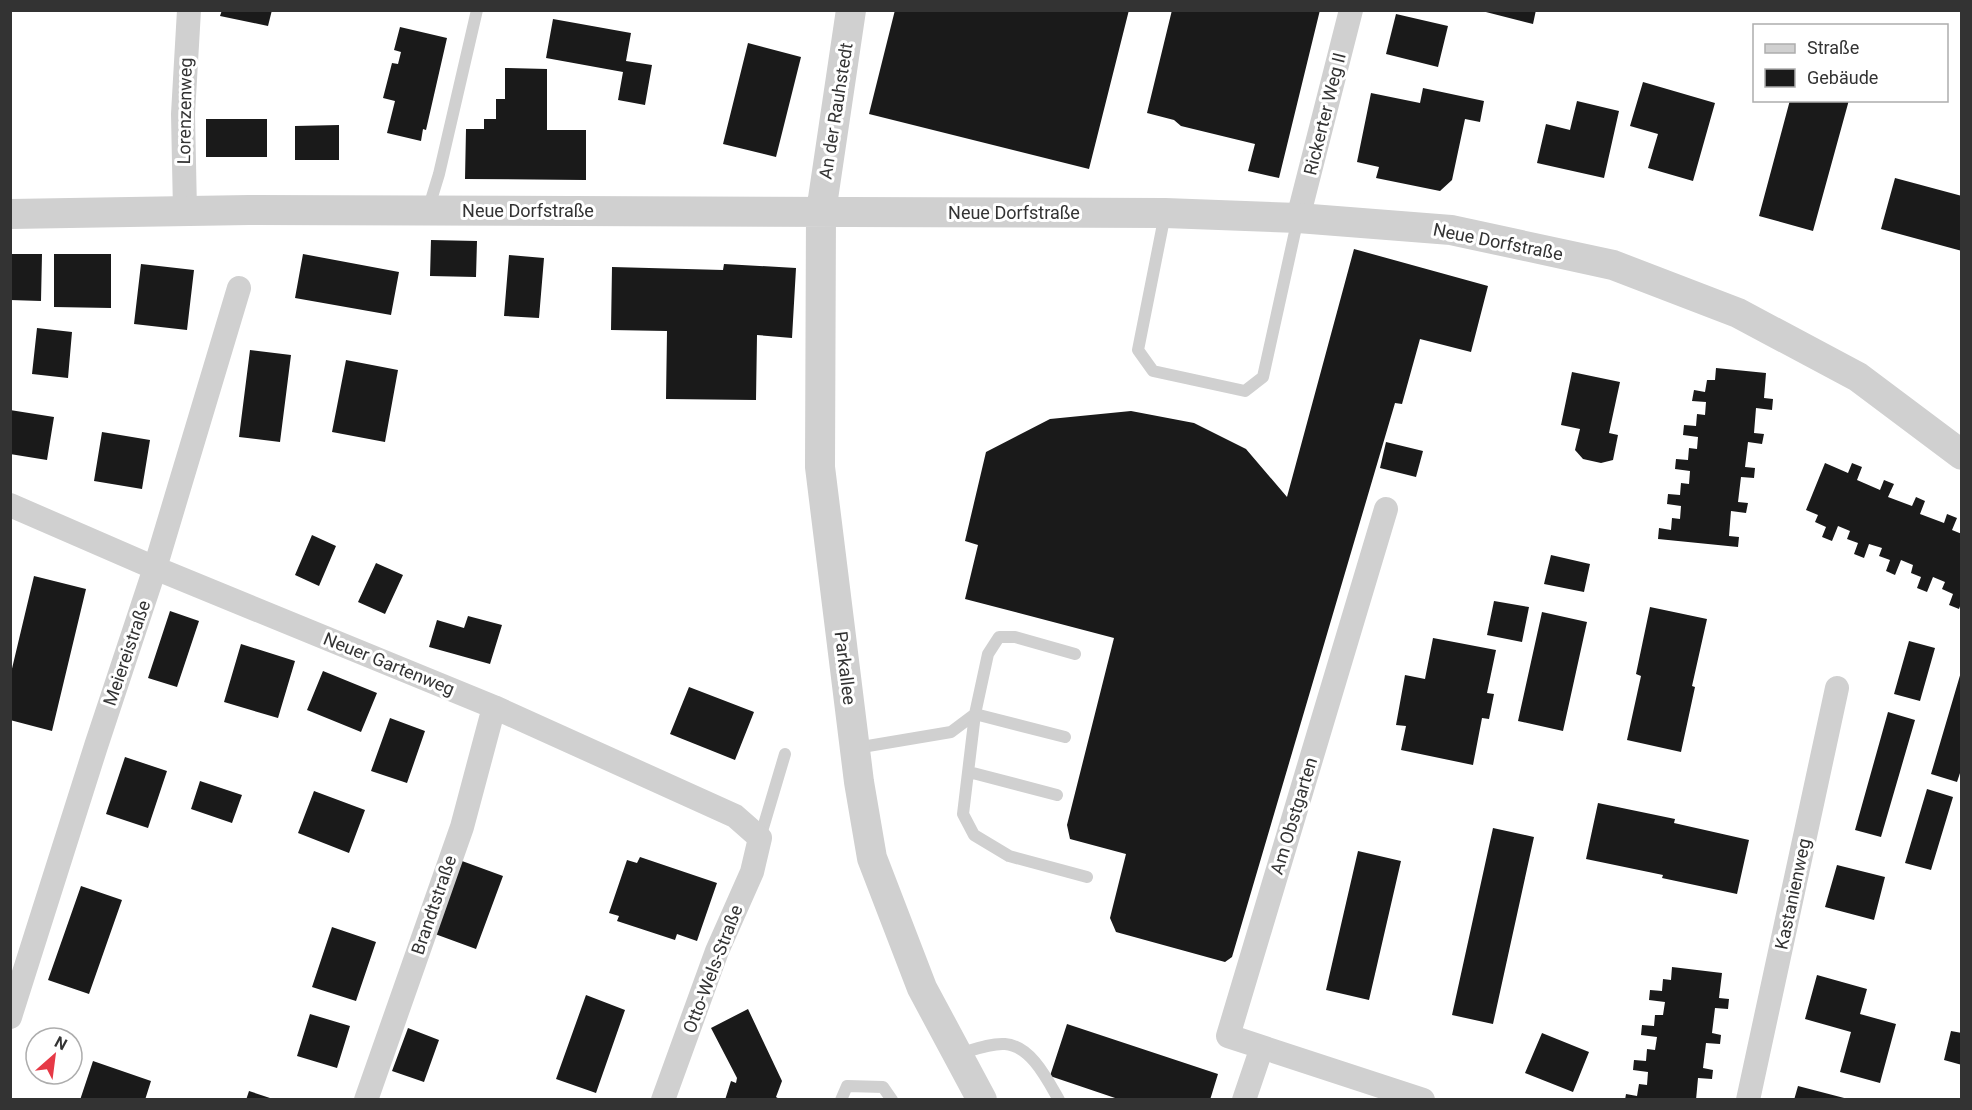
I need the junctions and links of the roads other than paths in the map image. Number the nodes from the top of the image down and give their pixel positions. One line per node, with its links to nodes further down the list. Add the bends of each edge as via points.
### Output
1 (189, 10): 5 (street, Lorenzenweg, via 183,114)
2 (477, 10): 6 (lane)
3 (851, 10): 7 (street, An der Rauhstedt)
4 (1351, 10): 10 (street, Rickerter Weg II)
5 (185, 211): 6 (street, Neue Dorfstraße); 9 (street, Neue Dorfstraße)
6 (428, 211): 7 (street, Neue Dorfstraße)
7 (820, 212): 8 (street, Neue Dorfstraße); 21 (street, Parkallee, via 820,467)
8 (1165, 213): 10 (street, Neue Dorfstraße); 10 (lane, via 1138,350 1153,371 1245,391 1263,377)
9 (10, 214)
10 (1298, 218): 12 (street, Neue Dorfstraße, via 1451,230 1613,265 1738,313 1850,372)
11 (239, 288): 15 (street, Meiereistraße)
12 (1962, 455)
13 (10, 505): 15 (street, Neuer Gartenweg)
14 (1386, 509): 28 (street, Am Obstgarten, via 1228,1036)
15 (156, 568): 18 (street, Neuer Gartenweg); 27 (street, Meiereistraße)
16 (1075, 654): 19 (lane, via 1015,637 999,637 988,654)
17 (1838, 688): 38 (street, Kastanienweg)
18 (494, 707): 25 (street, Neuer Gartenweg, via 735,816); 30 (street, Brandtstraße, via 462,827)
19 (975, 714): 20 (lane); 21 (lane, via 951,732); 23 (lane)
20 (1065, 736)
21 (855, 748): 29 (street, Parkallee, via 872,858 922,988)
22 (784, 754): 25 (lane)
23 (969, 772): 24 (lane); 26 (lane, via 963,814 974,835 1009,856)
24 (1057, 795)
25 (760, 838): 31 (street, Otto-Wels-Straße, via 752,872 717,951)
26 (1087, 877)
27 (10, 1017)
28 (1262, 1047): 36 (street); 37 (street)
29 (958, 1054): 34 (street, Parkallee); 35 (lane, via 992,1045 1013,1046 1033,1060)
30 (366, 1100)
31 (663, 1100)
32 (841, 1100): 33 (lane, via 847,1086 883,1088)
33 (892, 1100)
34 (982, 1100)
35 (1059, 1100)
36 (1244, 1100)
37 (1423, 1100)
38 (1748, 1100)

